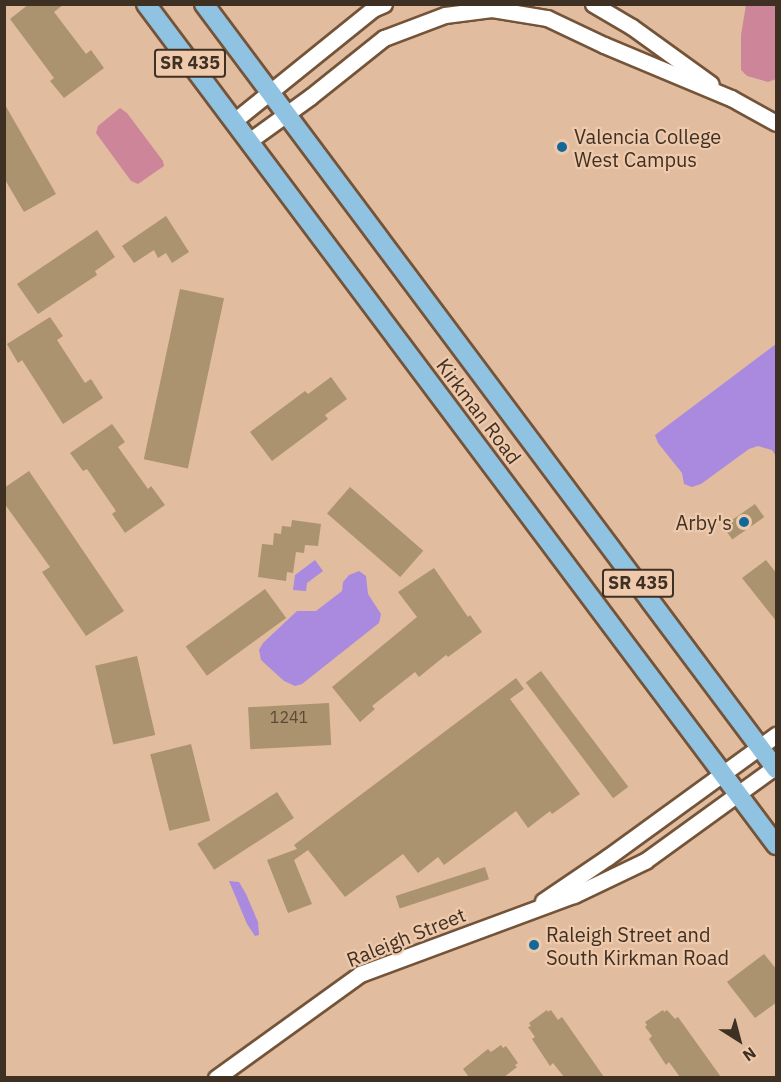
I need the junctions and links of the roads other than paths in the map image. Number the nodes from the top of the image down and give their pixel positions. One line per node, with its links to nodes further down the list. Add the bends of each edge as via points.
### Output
1 (146, 4): 8 (main road, Kirkman Road / SR 435)
2 (204, 4): 5 (main road, Kirkman Road / SR 435)
3 (384, 4): 5 (street)
4 (593, 4): 6 (street)
5 (270, 93): 7 (main road, Kirkman Road / SR 435); 8 (street)
6 (731, 98): 7 (street, via 547,18 492,9 445,15 384,38); 9 (street)
7 (286, 114): 10 (street); 12 (main road, Kirkman Road / SR 435)
8 (234, 121): 10 (main road, Kirkman Road / SR 435)
9 (777, 123)
10 (249, 141): 14 (main road, Kirkman Road / SR 435)
11 (777, 735): 12 (street, Raleigh Street)
12 (760, 746): 13 (main road, Kirkman Road / SR 435); 14 (street, Raleigh Street)
13 (776, 767): 15 (street, Raleigh Street)
14 (723, 773): 15 (main road, Kirkman Road / SR 435); 17 (street, Raleigh Street)
15 (738, 794): 16 (main road, Kirkman Road / SR 435); 17 (street, Raleigh Street, via 645,861 574,895)
16 (777, 845)
17 (531, 909): 18 (street, Raleigh Street, via 360,974)
18 (216, 1077)

